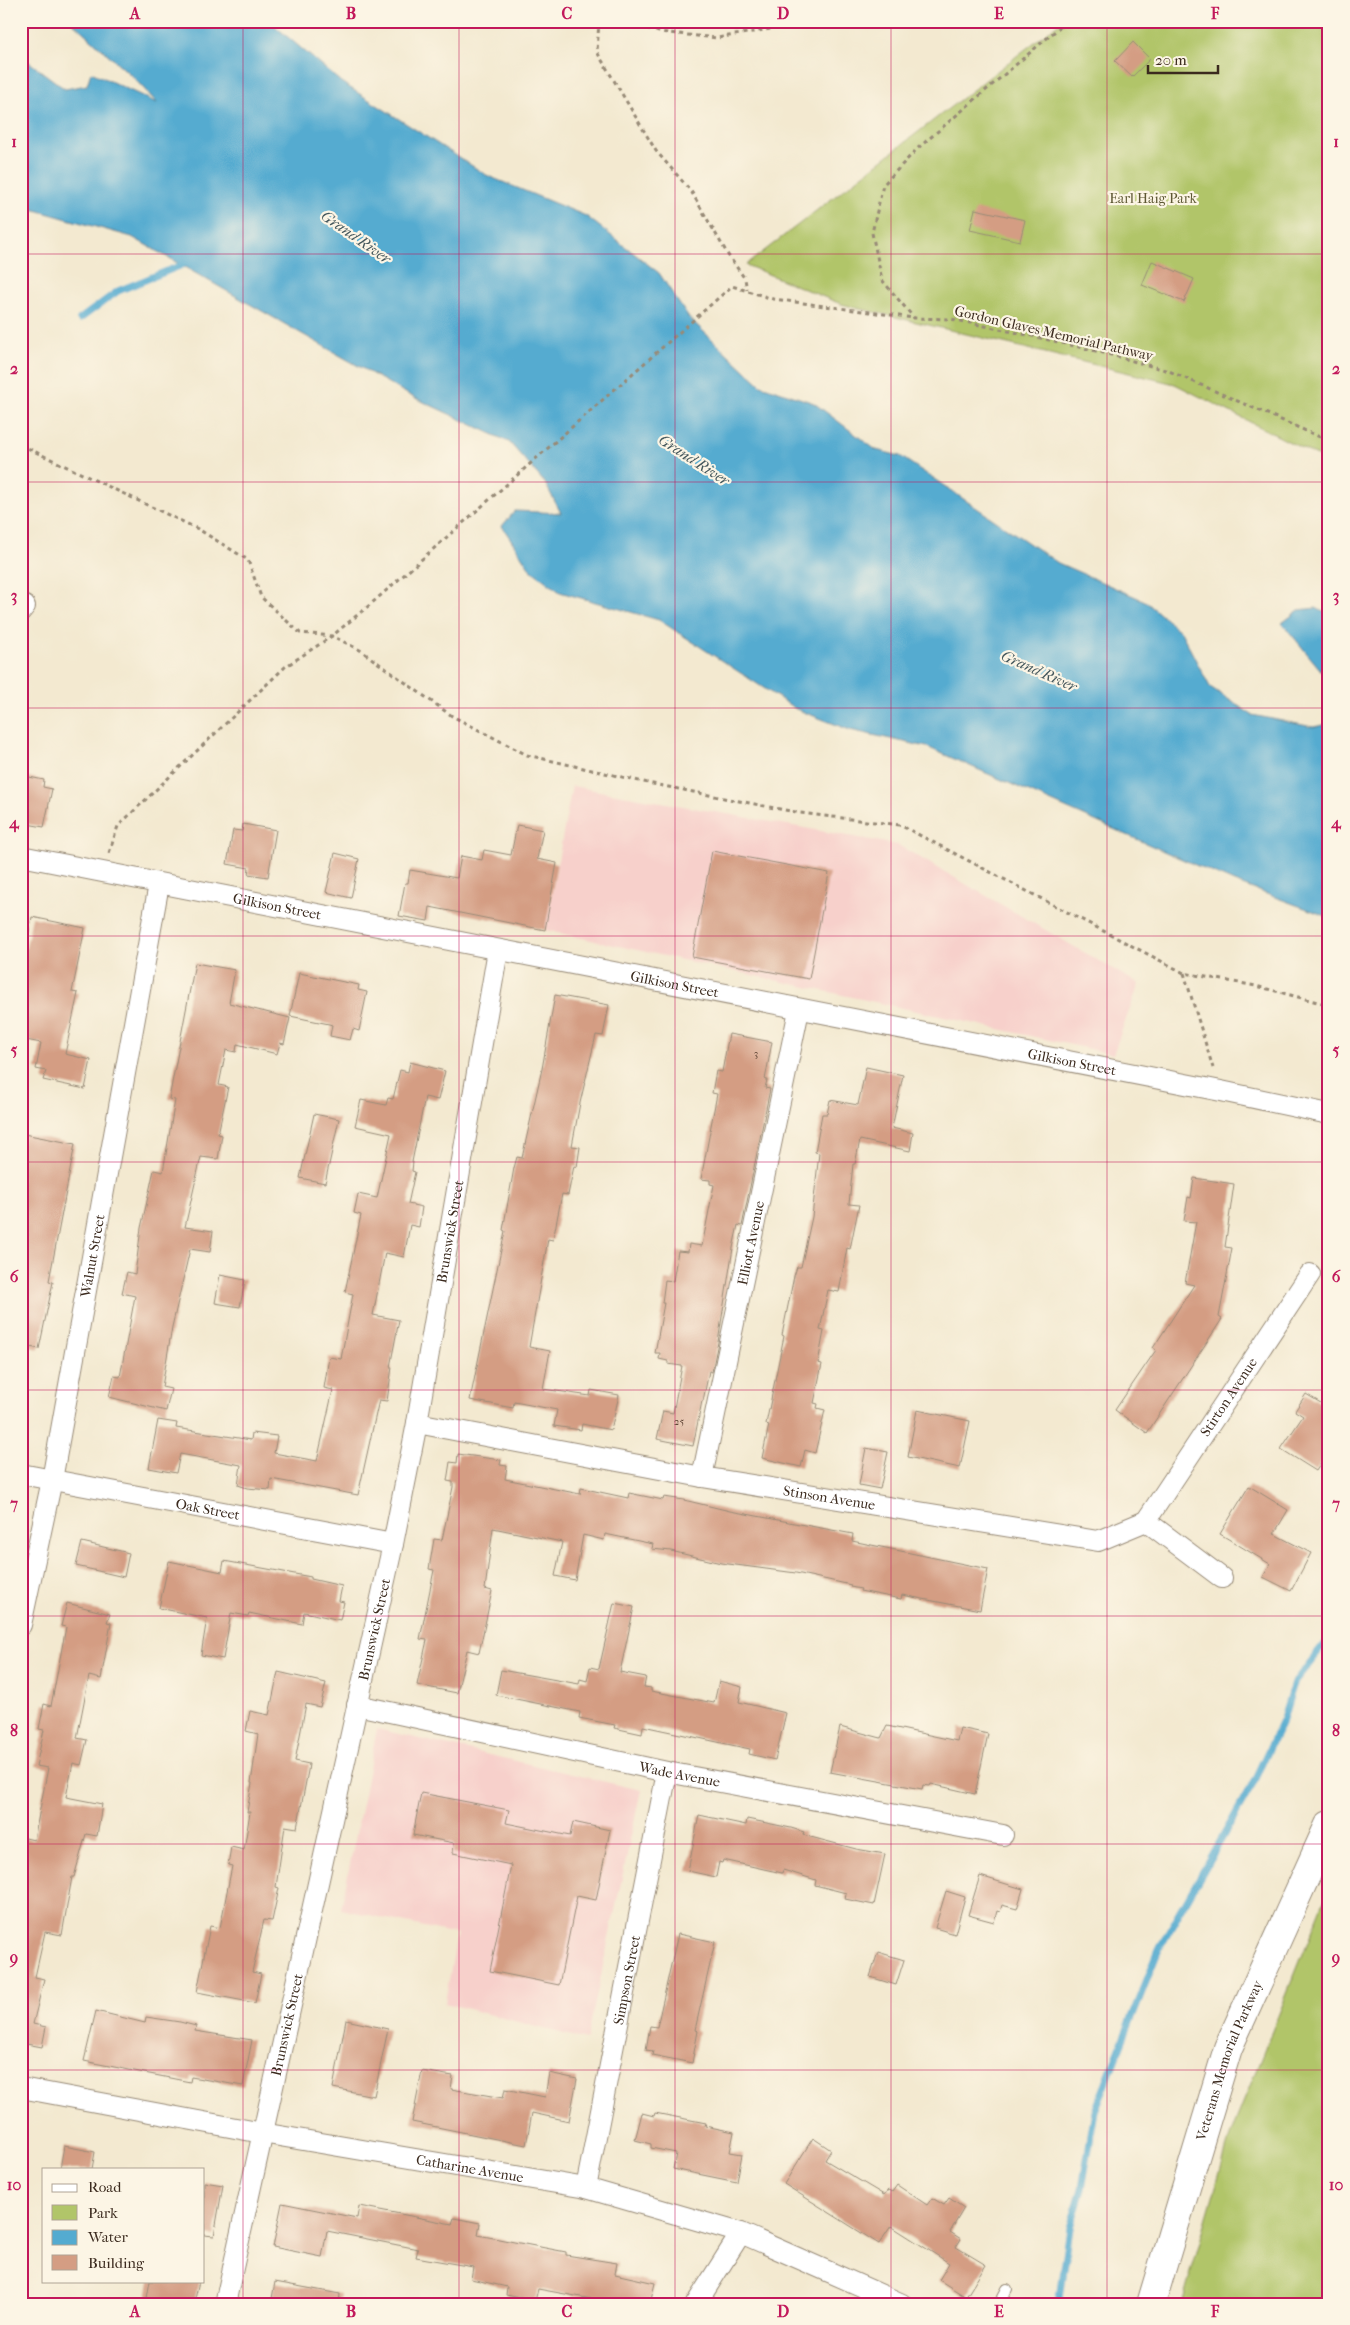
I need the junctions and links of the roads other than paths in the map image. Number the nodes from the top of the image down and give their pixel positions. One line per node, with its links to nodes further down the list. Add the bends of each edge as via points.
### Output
1 (21, 856): 2 (street, Gilkison Street)
2 (160, 884): 3 (street, Gilkison Street); 10 (street, Walnut Street)
3 (498, 950): 4 (street, Gilkison Street); 7 (street, Brunswick Street)
4 (799, 1010): 5 (street, Gilkison Street); 9 (street, Elliott Avenue)
5 (1329, 1114)
6 (1310, 1274): 11 (street, Stirton Avenue)
7 (417, 1424): 9 (street, Stinson Avenue); 12 (street, Brunswick Street)
8 (21, 1474): 10 (street, Oak Street)
9 (702, 1477): 11 (street, Stinson Avenue, via 1098,1541)
10 (52, 1480): 12 (street, Oak Street); 14 (street, Walnut Street)
11 (1146, 1521): 13 (street)
12 (393, 1544): 15 (street, Brunswick Street)
13 (1222, 1578)
14 (21, 1625)
15 (357, 1705): 16 (street, Wade Avenue); 20 (street, Brunswick Street)
16 (667, 1772): 18 (street, Wade Avenue); 21 (street, Simpson Street)
17 (1329, 1825): 28 (main road, Veterans Memorial Parkway, via 1228,2048)
18 (1003, 1835)
19 (21, 2088): 20 (street, Catharine Avenue)
20 (262, 2133): 21 (street, Catharine Avenue); 24 (street, Brunswick Street)
21 (586, 2188): 22 (street, Catharine Avenue)
22 (741, 2233): 25 (street); 26 (street, Catharine Avenue)
23 (1006, 2289): 27 (lane)
24 (225, 2304)
25 (696, 2304)
26 (902, 2304)
27 (999, 2304)
28 (1151, 2304)

